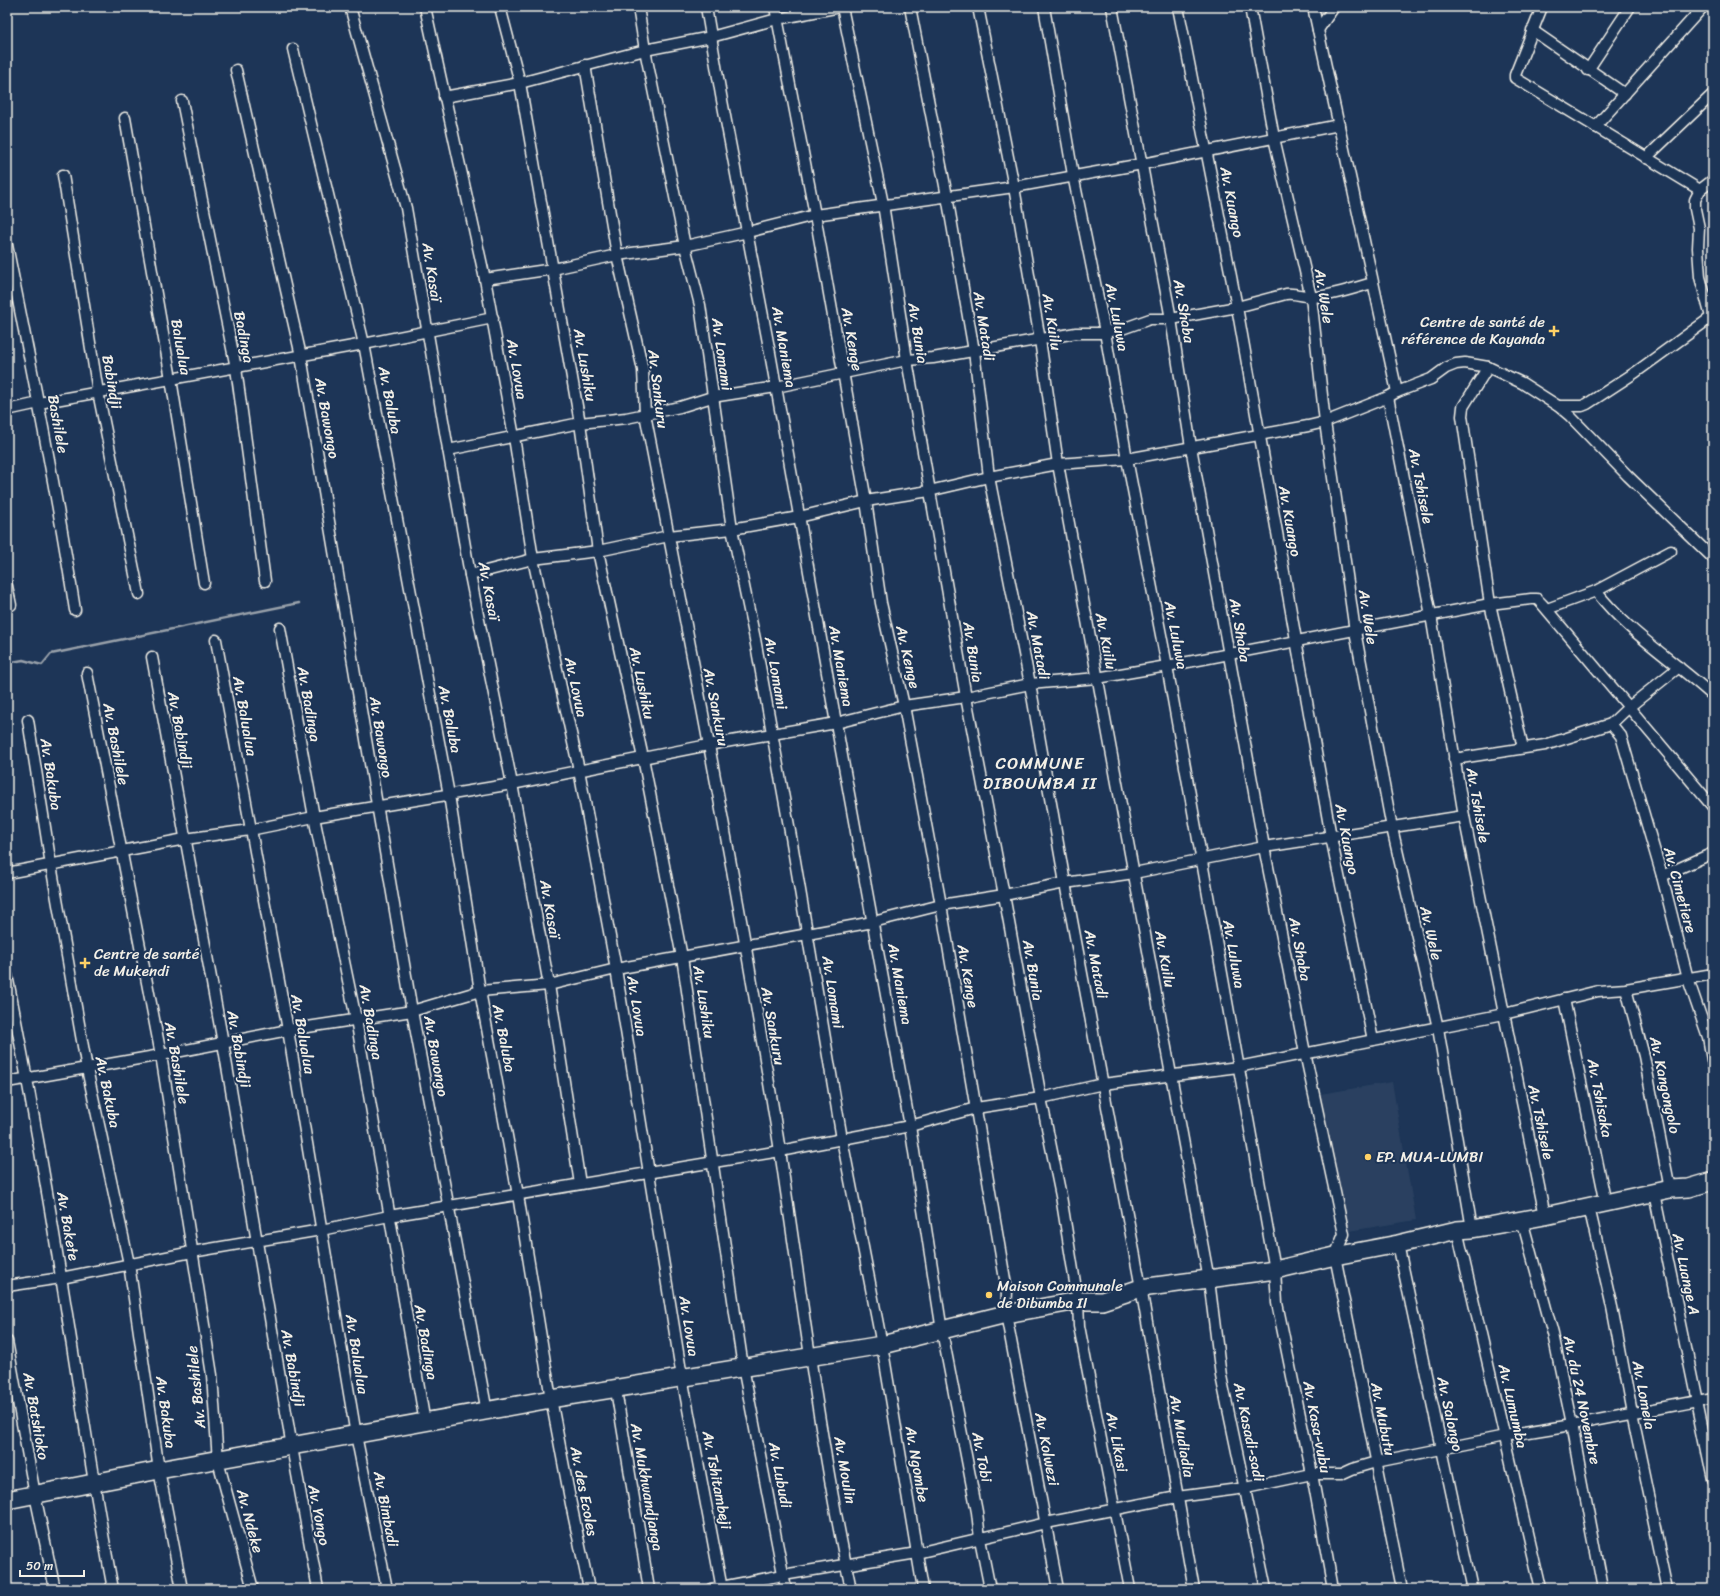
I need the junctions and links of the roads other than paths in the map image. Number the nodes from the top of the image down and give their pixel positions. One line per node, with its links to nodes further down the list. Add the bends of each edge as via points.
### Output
1 (350, 7): 60 (street, Av. Kasaï, via 406,208)
2 (425, 7): 31 (street, Av. Lovua)
3 (500, 7): 28 (street, Av. Lushiku)
4 (638, 7): 24 (street, Av. Lomami)
5 (706, 7): 22 (street, Av. Maniema)
6 (775, 7): 19 (street, Av. Kenge)
7 (841, 7): 19 (street); 46 (street, Av. Bunia)
8 (910, 7): 45 (street, Av. Matadi)
9 (978, 7): 43 (street, Av. Kuilu)
10 (1044, 7): 41 (street, Av. Luluwa)
11 (1112, 7): 39 (street, Av. Shaba)
12 (1178, 7): 37 (street, Av. Kuango)
13 (1250, 7): 36 (street, Av. Wele)
14 (1313, 7): 20 (street, Av. Tshisele)
15 (1334, 7): 20 (street)
16 (1542, 7): 21 (street)
17 (1630, 7): 27 (street)
18 (1703, 7): 29 (street)
19 (777, 19): 22 (street); 47 (street, Av. Kenge)
20 (1318, 30): 34 (street, Av. Tshisele)
21 (1532, 30): 27 (street); 35 (street, via 1515,78)
22 (711, 37): 24 (street); 48 (street, Av. Maniema)
23 (293, 49): 63 (street, Av. Baluba)
24 (645, 50): 25 (street); 50 (street, Av. Lomami)
25 (585, 65): 28 (street); 51 (street, Av. Sankuru)
26 (236, 70): 65 (street, Av. Bawongo)
27 (1588, 70): 29 (street)
28 (520, 82): 31 (street); 52 (street, Av. Lushiku)
29 (1625, 94): 35 (street)
30 (1713, 94): 38 (street)
31 (444, 97): 53 (street, Av. Lovua)
32 (182, 101): 68 (street, Badinga)
33 (124, 118): 70 (street, Balualua)
34 (1339, 125): 36 (street); 54 (street, Av. Tshisele)
35 (1595, 127): 38 (street)
36 (1274, 138): 37 (street); 55 (street, Av. Wele)
37 (1207, 150): 39 (street); 56 (street, Av. Kuango)
38 (1646, 158): 44 (street)
39 (1142, 164): 41 (street); 59 (street, Av. Shaba)
40 (63, 175): 72 (street, Babindji)
41 (1073, 176): 43 (street); 61 (street, Av. Luluwa)
42 (1713, 180): 44 (street)
43 (1014, 187): 45 (street); 62 (street, Av. Kuilu)
44 (1700, 190): 57 (street, via 1695,200 1699,228 1700,277)
45 (947, 196): 46 (street); 64 (street, Av. Matadi)
46 (883, 204): 47 (street); 66 (street, Av. Bunia)
47 (815, 215): 48 (street); 69 (street, Av. Kenge)
48 (748, 232): 50 (street); 71 (street, Av. Maniema)
49 (7, 245): 75 (street, Bashilele)
50 (685, 246): 51 (street); 74 (street, Av. Lomami, via 700,305)
51 (617, 255): 52 (street); 78 (street, Av. Sankuru, via 643,370)
52 (553, 269): 53 (street); 80 (street, Av. Lushiku)
53 (485, 279): 58 (street, Av. Lovua)
54 (1373, 283): 55 (street); 73 (street, Av. Tshisele)
55 (1311, 297): 56 (street, via 1293,293); 79 (street, Av. Wele)
56 (1237, 307): 59 (street); 81 (street, Av. Kuango)
57 (1712, 316): 76 (street, via 1636,372 1587,404)
58 (493, 318): 60 (street); 82 (street, Av. Lovua)
59 (1171, 319): 61 (street, via 1150,319 1122,330); 83 (street, Av. Shaba)
60 (426, 331): 63 (street); 84 (street, Av. Kasaï)
61 (1105, 332): 62 (street, via 1076,333); 85 (street, Av. Luluwa)
62 (1040, 340): 64 (street); 86 (street, Av. Kuilu)
63 (364, 344): 65 (street); 133 (street, Av. Baluba)
64 (974, 352): 66 (street); 87 (street, Av. Matadi)
65 (301, 356): 68 (street); 134 (street, Av. Bawongo)
66 (907, 360): 69 (street); 88 (street, Av. Bunia)
67 (1488, 367): 73 (street, via 1456,364 1431,379); 76 (street, via 1522,383); 103 (street, via 1463,407 1462,416)
68 (236, 368): 70 (street); 98 (street, Badinga)
69 (843, 374): 71 (street); 89 (street, Av. Kenge)
70 (171, 379): 72 (street); 99 (street, Balualua)
71 (776, 387): 74 (street); 90 (street, Av. Maniema)
72 (98, 392): 75 (street); 102 (street, Babindji)
73 (1393, 395): 79 (street); 107 (street, Av. Tshisele)
74 (712, 397): 78 (street); 91 (street, Av. Lomami)
75 (39, 403): 77 (street); 106 (street, Bashilele)
76 (1558, 406): 95 (street)
77 (7, 410)
78 (645, 414): 80 (street); 92 (street, Av. Sankuru)
79 (1325, 422): 81 (street); 109 (street, Av. Wele)
80 (580, 423): 82 (street); 94 (street, Av. Lushiku)
81 (1259, 434): 83 (street); 111 (street, Av. Kuango)
82 (514, 437): 84 (street); 96 (street, Av. Lovua)
83 (1191, 447): 85 (street); 112 (street, Av. Shaba)
84 (448, 450): 97 (street, Av. Kasaï)
85 (1127, 459): 86 (street); 114 (street, Av. Luluwa)
86 (1058, 464): 87 (street); 117 (street, Av. Kuilu)
87 (989, 477): 88 (street); 118 (street, Av. Matadi)
88 (929, 491): 89 (street); 120 (street, Av. Bunia)
89 (866, 501): 90 (street); 121 (street, Av. Kenge, via 881,603)
90 (799, 517): 91 (street); 124 (street, Av. Maniema)
91 (732, 529): 92 (street); 126 (street, Av. Lomami)
92 (669, 536): 94 (street); 127 (street, Av. Sankuru)
93 (1672, 551): 101 (street)
94 (598, 552): 96 (street); 129 (street, Av. Lushiku)
95 (1713, 558)
96 (533, 559): 97 (street); 131 (street, Av. Lovua)
97 (470, 575): 132 (street, Av. Kasaï)
98 (265, 581)
99 (204, 583)
100 (7, 586): 104 (street)
101 (1596, 591): 105 (street); 115 (street, via 1606,605 1635,632)
102 (139, 594)
103 (1490, 604): 105 (street, via 1537,599); 107 (street); 128 (street)
104 (11, 605)
105 (1547, 609): 122 (street)
106 (75, 610)
107 (1431, 615): 109 (street); 130 (street, Av. Tshisele)
108 (280, 628): 137 (street, Av. Badinga)
109 (1355, 631): 111 (street); 138 (street, Av. Wele)
110 (216, 640): 139 (street, Av. Balualua)
111 (1296, 642): 112 (street); 140 (street, Av. Kuango)
112 (1229, 654): 114 (street); 142 (street, Av. Shaba)
113 (152, 656): 141 (street, Av. Babindji)
114 (1167, 666): 117 (street); 145 (street, Av. Luluwa)
115 (1679, 667): 119 (street); 122 (street)
116 (87, 673): 143 (street, Av. Bashilele)
117 (1097, 678): 118 (street); 148 (street, Av. Kuilu)
118 (1030, 684): 120 (street); 150 (street, Av. Matadi)
119 (1713, 696)
120 (966, 697): 121 (street); 151 (street, Av. Bunia)
121 (904, 706): 124 (street); 152 (street, Av. Kenge)
122 (1629, 707): 125 (street); 135 (street)
123 (28, 720): 146 (street, Av. Bakuba)
124 (836, 723): 126 (street); 153 (street, Av. Maniema)
125 (1611, 724): 128 (street, via 1545,745); 149 (street, Av. Cimetiere, via 1621,736)
126 (772, 734): 127 (street); 154 (street, Av. Lomami)
127 (708, 745): 129 (street); 155 (street, Av. Sankuru)
128 (1523, 748): 130 (street)
129 (643, 758): 131 (street); 156 (street, Av. Lushiku)
130 (1454, 758): 136 (street, Av. Tshisele)
131 (579, 770): 132 (street); 157 (street, Av. Lovua)
132 (512, 784): 133 (street); 161 (street, Av. Kasaï)
133 (449, 795): 134 (street); 163 (street, Av. Baluba)
134 (377, 807): 137 (street); 165 (street, Av. Bawongo)
135 (1713, 807)
136 (1464, 816): 138 (street); 166 (street, Av. Tshisele)
137 (314, 817): 139 (street); 167 (street, Av. Badinga)
138 (1392, 828): 140 (street); 168 (street, Av. Wele)
139 (250, 830): 141 (street); 169 (street, Av. Balualua)
140 (1331, 837): 142 (street); 170 (street, Av. Kuango)
141 (186, 839): 143 (street); 171 (street, Av. Babindji)
142 (1264, 847): 145 (street); 172 (street, Av. Shaba)
143 (121, 850): 146 (street); 173 (street, Av. Bashilele)
144 (1713, 853): 149 (street)
145 (1202, 860): 148 (street); 175 (street, Av. Luluwa)
146 (51, 865): 147 (street); 176 (street, Av. Bakuba)
147 (7, 873)
148 (1134, 873): 150 (street); 177 (street, Av. Kuilu)
149 (1662, 876): 160 (street, Av. Cimetiere)
150 (1065, 883): 151 (street); 180 (street, Av. Matadi)
151 (1004, 895): 152 (street); 181 (street, Av. Bunia)
152 (941, 905): 153 (street); 182 (street, Av. Kenge)
153 (873, 922): 154 (street); 183 (street, Av. Maniema)
154 (808, 935): 155 (street); 184 (street, Av. Lomami)
155 (744, 946): 156 (street); 185 (street, Av. Sankuru)
156 (682, 957): 157 (street); 186 (street, Av. Lushiku)
157 (616, 969): 161 (street); 187 (street, Av. Lovua)
158 (1713, 974): 160 (street)
159 (7, 975): 178 (street, Av. Bakete)
160 (1688, 979): 162 (street); 174 (street, Av. Cimetiere, via 1708,1037)
161 (549, 985): 163 (street); 189 (street, Av. Kasaï)
162 (1626, 989): 164 (street, via 1598,991); 190 (street, Av. Kangongolo, via 1644,1056)
163 (480, 991): 165 (street); 192 (street, Av. Baluba)
164 (1564, 999): 166 (street); 193 (street, Av. Tshisaka)
165 (412, 1011): 167 (street); 194 (street, Av. Bawongo)
166 (1504, 1014): 168 (street); 197 (street, Av. Tshisele)
167 (356, 1019): 169 (street); 196 (street, Av. Badinga)
168 (1438, 1028): 170 (street); 199 (street, Av. Wele)
169 (288, 1030): 171 (street); 200 (street, Av. Balualua)
170 (1373, 1040): 172 (street)
171 (223, 1043): 173 (street); 201 (street, Av. Babindji)
172 (1305, 1053): 175 (street); 204 (street, Av. Shaba, via 1344,1234)
173 (162, 1055): 176 (street); 203 (street, Av. Bashilele)
174 (1713, 1066)
175 (1238, 1067): 177 (street); 206 (street, Av. Luluwa)
176 (87, 1069): 178 (street); 205 (street, Av. Bakuba)
177 (1171, 1076): 180 (street); 208 (street, Av. Kuilu)
178 (28, 1079): 179 (street); 207 (street, Av. Bakete)
179 (7, 1082)
180 (1103, 1084): 181 (street); 210 (street, Av. Matadi)
181 (1041, 1098): 182 (street); 211 (street, Av. Bunia, via 1061,1196)
182 (976, 1108): 183 (street); 212 (street, Av. Kenge, via 1008,1291)
183 (910, 1126): 184 (street); 213 (street, Av. Maniema)
184 (842, 1139): 185 (street); 215 (street, Av. Lomami)
185 (780, 1151): 186 (street); 216 (street, Av. Sankuru)
186 (713, 1162): 187 (street); 217 (street, Av. Lushiku)
187 (649, 1173): 189 (street); 218 (street, Av. Lovua)
188 (1713, 1181): 190 (highway, via 1689,1188)
189 (580, 1184): 192 (street)
190 (1670, 1189): 191 (highway)
191 (1654, 1193): 193 (highway); 222 (street, Av. Luange A)
192 (518, 1195): 194 (street); 221 (street, Av. Baluba)
193 (1606, 1204): 195 (highway)
194 (448, 1207): 196 (street); 223 (street, Av. Bawongo)
195 (1589, 1207): 197 (highway); 224 (street, Av. Lomela, via 1612,1307)
196 (389, 1216): 200 (street); 225 (street, Av. Badinga)
197 (1545, 1216): 198 (highway)
198 (1522, 1220): 199 (highway); 226 (street, Av. du 24 Novembre, via 1553,1334)
199 (1465, 1229): 202 (highway); 228 (street, Av. Lumumba)
200 (321, 1230): 201 (street); 227 (street, Av. Balualua)
201 (256, 1241): 203 (street); 229 (street, Av. Babindji)
202 (1398, 1244): 204 (highway); 230 (street, Av. Salongo)
203 (192, 1252): 205 (street); 231 (street, Av. Bashilele, via 212,1375)
204 (1335, 1256): 206 (highway); 232 (street, Av. Mubutu)
205 (130, 1264): 207 (street); 233 (street, Av. Bakuba)
206 (1275, 1270): 208 (highway); 234 (street, Av. Kasa-vubu, via 1277,1303)
207 (61, 1278): 209 (street); 236 (street, Av. Bakete)
208 (1209, 1280): 210 (highway); 237 (street, Av. Kasadi-sadi, via 1221,1376)
209 (7, 1286)
210 (1141, 1288): 211 (highway, via 1102,1301); 239 (street, Av. Mudiadia)
211 (1078, 1301): 212 (highway); 241 (street, Av. Likasi, via 1079,1326)
212 (1006, 1314): 213 (highway); 242 (street, Av. Kolwezi)
213 (942, 1331): 215 (highway); 243 (street, Av. Tobi)
214 (7, 1342): 238 (street, Av. Batshioko)
215 (882, 1345): 216 (highway); 244 (street, Av. Ngombe)
216 (809, 1356): 217 (highway); 245 (street, Av. Moulin)
217 (743, 1367): 218 (highway); 246 (street, Av. Lubudi)
218 (682, 1377): 219 (highway); 247 (street, Av. Tshitambeji)
219 (616, 1390): 221 (highway); 255 (street, Av. Mukhwandjanga)
220 (1713, 1398): 222 (street)
221 (551, 1400): 223 (highway); 254 (street, Av. des Ecoles)
222 (1697, 1401): 224 (street); 235 (street, Av. Luange A)
223 (486, 1412): 225 (highway)
224 (1632, 1413): 226 (street); 270 (street, Av. Lomela)
225 (425, 1423): 227 (highway)
226 (1572, 1425): 228 (street); 269 (street, Av. du 24 Novembre)
227 (356, 1435): 229 (highway); 253 (street, Av. Bimbadi)
228 (1505, 1436): 230 (street); 268 (street, Av. Lumumba)
229 (292, 1447): 231 (highway); 252 (street, Av. Yongo)
230 (1442, 1450): 232 (street); 267 (street, Av. Salongo)
231 (218, 1461): 233 (highway); 251 (street, Av. Ndeke)
232 (1376, 1462): 234 (street, via 1341,1474); 266 (street, Av. Mubutu)
233 (159, 1470): 236 (highway); 250 (street, Av. Bakuba)
234 (1312, 1474): 237 (street); 265 (street, Av. Kasa-vubu)
235 (1713, 1479)
236 (93, 1483): 238 (highway); 249 (street, Av. Bakete)
237 (1246, 1488): 239 (street); 264 (street, Av. Kasadi-sadi)
238 (35, 1495): 240 (highway); 248 (street, Av. Batshioko)
239 (1178, 1497): 241 (street); 263 (street, Av. Mudiadia)
240 (7, 1500)
241 (1115, 1509): 242 (street); 262 (street, Av. Likasi)
242 (1046, 1523): 243 (street); 261 (street, Av. Kolwezi)
243 (980, 1539): 244 (street); 260 (street, Av. Tobi)
244 (917, 1553): 245 (street); 259 (street, Av. Ngombe)
245 (846, 1565): 246 (street); 258 (street, Av. Moulin)
246 (783, 1575): 247 (street); 257 (street, Av. Lubudi)
247 (722, 1588): 256 (street)
248 (55, 1589)
249 (113, 1589)
250 (182, 1589)
251 (253, 1589)
252 (318, 1589)
253 (387, 1589)
254 (589, 1589)
255 (649, 1589)
256 (711, 1589)
257 (786, 1589)
258 (851, 1589)
259 (923, 1589)
260 (990, 1589)
261 (1058, 1589)
262 (1130, 1589)
263 (1194, 1589)
264 (1266, 1589)
265 (1333, 1589)
266 (1402, 1589)
267 (1472, 1589)
268 (1540, 1589)
269 (1603, 1589)
270 (1669, 1589)

